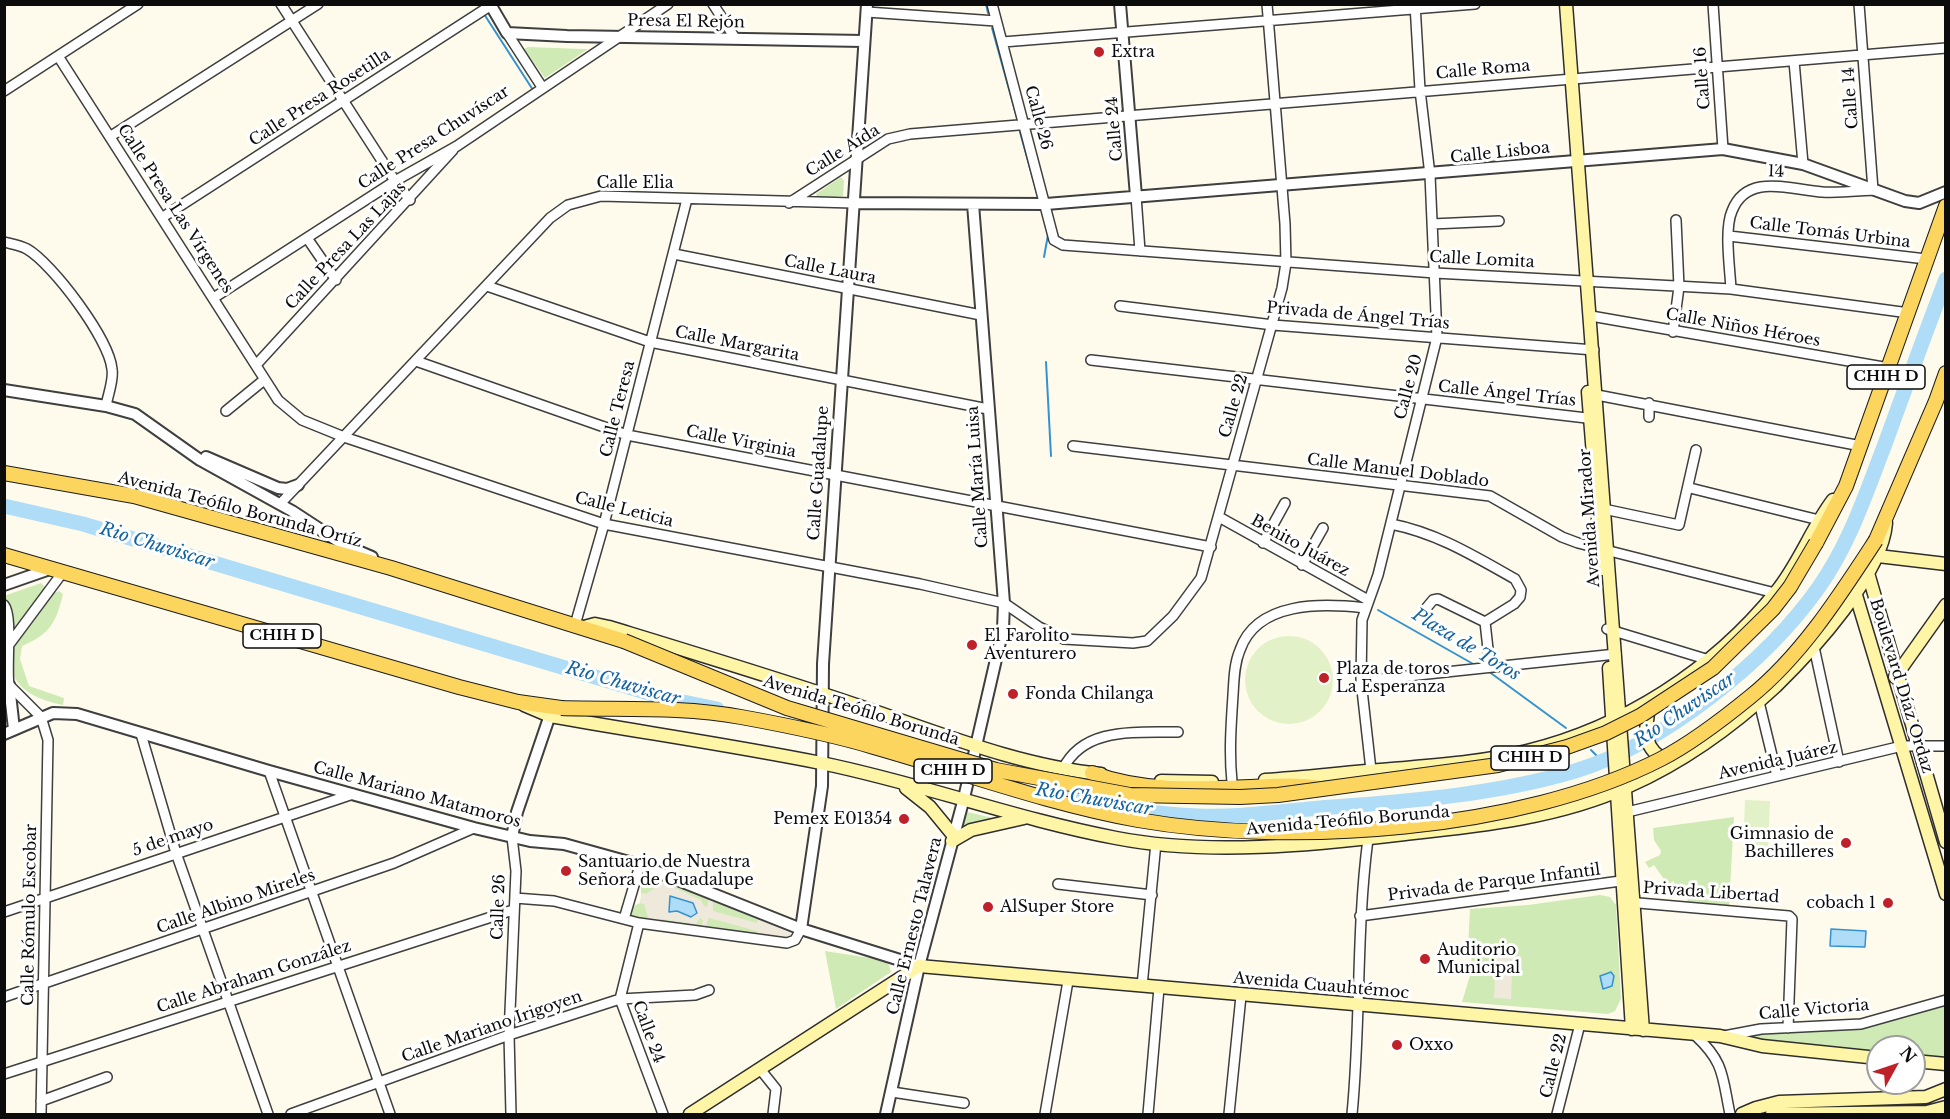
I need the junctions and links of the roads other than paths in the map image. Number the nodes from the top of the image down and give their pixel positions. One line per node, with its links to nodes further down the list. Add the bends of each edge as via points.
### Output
1 (138, 4): 27 (street)
2 (281, 4): 17 (street)
3 (318, 4): 17 (street)
4 (668, 4): 22 (street, Calle Presa Chuvíscar)
5 (713, 4): 23 (street)
6 (992, 4): 18 (street, Calle 26)
7 (1120, 4): 20 (street, Calle 24)
8 (1267, 4): 19 (street, Calle 22)
9 (1475, 4): 15 (street)
10 (1559, 4): 31 (main road, Avenida Mirador)
11 (1566, 4): 31 (main road, Avenida Mirador)
12 (1713, 4): 30 (street, Calle 16)
13 (1859, 4): 28 (street, Calle 14)
14 (491, 5): 21 (street); 35 (street, Calle Presa Rosetilla)
15 (1415, 7): 19 (street); 33 (street, Calle 20)
16 (867, 8): 18 (street); 24 (street, Calle Guadalupe)
17 (292, 21): 35 (street); 39 (street)
18 (996, 21): 25 (street, Calle 26)
19 (1268, 21): 20 (street); 36 (street, Calle 22)
20 (1122, 32): 25 (street); 37 (street, Calle 24)
21 (507, 33): 22 (street, Presa El Rejón); 32 (street)
22 (621, 36): 23 (street, Presa El Rejón); 32 (street, Calle Presa Chuvíscar)
23 (735, 38): 24 (street, Presa El Rejón)
24 (864, 41): 42 (street, Calle Guadalupe)
25 (1003, 42): 38 (street, Calle 26)
26 (1946, 48): 28 (street, Calle Roma)
27 (58, 56): 34 (street); 39 (street, Calle Presa Las Vírgenes)
28 (1863, 56): 29 (street, Calle Roma); 48 (street, Calle 14)
29 (1794, 62): 30 (street, Calle Roma); 44 (street)
30 (1717, 68): 31 (street, Calle Roma); 41 (street, Calle 16)
31 (1568, 78): 33 (street, Calle Roma); 43 (main road, Avenida Mirador)
32 (542, 87): 40 (street, Calle Presa Chuvíscar)
33 (1420, 90): 36 (street, Calle Roma); 45 (street, Calle 20)
34 (4, 91)
35 (343, 100): 46 (street); 58 (street, Calle Presa Rosetilla)
36 (1275, 102): 37 (street, Calle Roma); 47 (street, Calle 22)
37 (1129, 114): 38 (street, Calle Roma); 50 (street, Calle 24)
38 (1024, 125): 42 (street, Calle Aída, via 910,134 888,139); 56 (street, Calle 26)
39 (111, 136): 58 (street, Calle Presa Las Vírgenes)
40 (457, 146): 46 (street, Calle Presa Chuvíscar); 52 (street, Calle Presa Las Lajas)
41 (1723, 149): 43 (street, Calle Lisboa); 44 (street, Calle Lisboa)
42 (856, 159): 53 (street, Calle Aída); 54 (street, Calle Guadalupe)
43 (1576, 161): 45 (street, Calle Lisboa); 72 (main road, Avenida Mirador)
44 (1803, 164): 48 (street, Calle Lisboa)
45 (1430, 175): 47 (street, Calle Lisboa); 61 (street, Calle 20)
46 (395, 181): 52 (street); 63 (street, Calle Presa Chuvíscar)
47 (1281, 186): 50 (street, Calle Lisboa); 69 (street, Calle 22)
48 (1873, 190): 49 (street, Calle Lisboa, via 1920,203); 62 (street, 14, via 1822,192 1768,185 1752,188 1731,212)
49 (1946, 192)
50 (1136, 196): 56 (street, Calle Lisboa); 66 (street, Calle 24)
51 (687, 199): 53 (street, Calle Elia); 67 (street, Calle Teresa); 73 (street, Calle Elia, via 601,196 568,205 550,218)
52 (410, 200): 71 (street, Calle Presa Las Lajas)
53 (789, 203): 54 (street, Calle Elia)
54 (853, 203): 55 (street, Calle Elia); 75 (street, Calle Guadalupe)
55 (973, 204): 56 (street, Calle Elia); 80 (street, Calle María Luisa)
56 (1046, 204): 64 (street, Calle 26)
57 (1946, 206): 68 (main road, Avenida Teófilo Borunda / CHIH D)
58 (163, 217): 77 (street, Calle Presa Las Vírgenes)
59 (1676, 220): 74 (street)
60 (1499, 221): 61 (street)
61 (1432, 224): 70 (street, Calle 20)
62 (1729, 236): 68 (street, Calle Tomás Urbina); 76 (street, 14)
63 (307, 238): 71 (street); 77 (street, Calle Presa Chuvíscar)
64 (1054, 240): 66 (street, Calle Lomita, via 1063,245)
65 (4, 242): 100 (street, via 26,248 49,267 102,343 113,372)
66 (1140, 250): 69 (street, Calle Lomita)
67 (674, 254): 75 (street, Calle Laura); 85 (street, Calle Teresa)
68 (1926, 259): 79 (main road, Avenida Teófilo Borunda / CHIH D)
69 (1286, 263): 70 (street, Calle Lomita); 82 (street, Calle 22)
70 (1435, 273): 72 (street, Calle Lomita); 84 (street, Calle 20)
71 (336, 280): 89 (street, Calle Presa Las Lajas)
72 (1584, 280): 74 (street, Calle Lomita); 81 (main road, Avenida Mirador); 86 (main road, Avenida Mirador)
73 (487, 286): 85 (street, Calle Margarita); 87 (street, Calle Elia)
74 (1679, 287): 76 (street, Calle Lomita); 83 (street)
75 (847, 288): 80 (street, Calle Laura); 94 (street, Calle Guadalupe)
76 (1731, 289): 79 (street, Calle Lomita)
77 (215, 297): 89 (street, Calle Presa Las Vírgenes)
78 (1120, 306): 82 (street, Privada de Ángel Trías)
79 (1909, 313): 90 (main road, Avenida Teófilo Borunda / CHIH D)
80 (981, 315): 101 (street, Calle María Luisa)
81 (1591, 316): 83 (street, Calle Niños Héroes); 86 (main road, Avenida Mirador)
82 (1273, 325): 84 (street, Privada de Ángel Trías); 93 (street, Calle 22)
83 (1673, 332): 90 (street, Calle Niños Héroes)
84 (1437, 337): 86 (street, Privada de Ángel Trías); 97 (street, Calle 20)
85 (650, 342): 94 (street, Calle Margarita); 105 (street, Calle Teresa)
86 (1590, 350): 96 (main road, Avenida Mirador); 104 (main road, Avenida Mirador)
87 (416, 360): 105 (street, Calle Virginia); 106 (street, Calle Elia)
88 (1091, 360): 93 (street, Calle Ángel Trías)
89 (256, 365): 92 (street, Calle Presa Las Vírgenes)
90 (1889, 368): 108 (main road, Avenida Teófilo Borunda / CHIH D)
91 (1946, 373): 99 (main road, CHIH D)
92 (264, 380): 102 (street); 106 (street, Calle Leticia, via 290,412)
93 (1257, 380): 97 (street, Calle Ángel Trías); 111 (street, Calle 22)
94 (841, 381): 101 (street, Calle Margarita); 113 (street, Calle Guadalupe)
95 (4, 390): 100 (street)
96 (1597, 395): 98 (street, Calle Ángel Trías); 104 (main road, Avenida Mirador)
97 (1420, 400): 104 (street, Calle Ángel Trías); 115 (street, Calle 20)
98 (1649, 403): 103 (street); 108 (street, Calle Ángel Trías)
99 (1941, 403): 123 (main road, CHIH D)
100 (106, 405): 109 (street, via 141,418)
101 (988, 409): 120 (street, Calle María Luisa)
102 (226, 411)
103 (1649, 417)
104 (1594, 418): 121 (main road, Avenida Mirador)
105 (627, 435): 113 (street, Calle Virginia); 125 (street, Calle Teresa)
106 (344, 437): 114 (street, Calle Elia); 125 (street, Calle Leticia)
107 (1073, 446): 111 (street, Calle Manuel Doblado)
108 (1861, 446): 116 (main road, Avenida Teófilo Borunda / CHIH D)
109 (182, 448): 114 (street, via 278,488); 119 (street)
110 (1696, 450): 117 (street)
111 (1232, 467): 115 (street, Calle Manuel Doblado); 122 (street, Calle 22)
112 (4, 473): 139 (main road, Avenida Teófilo Borunda Ortíz / CHIH D, via 134,496)
113 (834, 475): 120 (street, Calle Virginia); 135 (street, Calle Guadalupe)
114 (298, 485): 119 (street, Calle Elia)
115 (1400, 486): 126 (street, Calle 20); 130 (street, Calle Manuel Doblado, via 1490,496 1562,537)
116 (1846, 486): 124 (main road, Avenida Teófilo Borunda); 183 (main road, Avenida Teófilo Borunda / CHIH D, bridge, via 1790,587 1752,633 1713,668 1640,716 1596,736 1527,758)
117 (1690, 488): 121 (street, via 1681,522 1676,526); 124 (street)
118 (1285, 503): 128 (street)
119 (280, 504): 139 (street, via 344,545 454,583)
120 (995, 505): 129 (street, Calle Virginia); 142 (street, Calle María Luisa)
121 (1602, 509): 130 (main road, Avenida Mirador)
122 (1219, 516): 128 (street, Benito Juárez); 129 (street, Calle 22)
123 (1887, 519): 132 (main road, Avenida Teófilo Borunda); 163 (main road, CHIH D, bridge, via 1823,618 1782,664 1753,694 1664,757 1603,785 1526,807 1448,819 1289,833 1193,828 1137,820 871,746 748,718 661,707)
124 (1819, 520): 141 (main road, Avenida Teófilo Borunda)
125 (604, 524): 135 (street, Calle Leticia); 148 (street, Calle Teresa)
126 (1391, 524): 143 (street, Calle 20); 147 (street, via 1444,539 1515,579 1520,597)
127 (1323, 528): 134 (street)
128 (1263, 543): 134 (street, Benito Juárez)
129 (1211, 547): 142 (street, Calle 22, via 1192,594 1147,641 1052,635)
130 (1605, 550): 141 (street, Calle Manuel Doblado); 149 (main road, Avenida Mirador)
131 (4, 555): 136 (main road, CHIH D)
132 (1878, 556): 133 (main road); 137 (main road, Avenida Teófilo Borunda)
133 (1946, 564)
134 (1302, 565): 143 (street, Benito Juárez)
135 (828, 567): 142 (street, Calle Leticia); 160 (street, Calle Guadalupe)
136 (56, 571): 138 (street); 151 (street); 163 (main road, CHIH D)
137 (1868, 573): 140 (main road, Avenida Teófilo Borunda); 156 (main road, Boulevard Díaz Ordaz)
138 (4, 585)
139 (464, 591): 148 (main road, Avenida Teófilo Borunda / CHIH D)
140 (1855, 592): 150 (main road, Avenida Teófilo Borunda); 159 (main road, Boulevard Díaz Ordaz)
141 (1775, 593): 153 (main road, Avenida Teófilo Borunda)
142 (1004, 603): 170 (street, Calle María Luisa, via 999,653)
143 (1366, 604): 157 (street, Calle 20, via 1359,653); 181 (street, via 1278,612 1252,629 1240,647 1236,664 1229,744)
144 (1946, 604): 156 (main road)
145 (4, 605): 151 (street, via 9,613)
146 (1423, 612): 147 (street, via 1438,599)
147 (1485, 622): 154 (street)
148 (579, 626): 160 (main road, Avenida Teófilo Borunda, via 609,627); 183 (main road, Avenida Teófilo Borunda / CHIH D, bridge, via 787,708 996,770 1130,795 1240,797)
149 (1611, 631): 152 (main road, Avenida Mirador); 153 (street)
150 (1814, 647): 162 (main road, Avenida Teófilo Borunda); 173 (street)
151 (7, 648): 155 (street)
152 (1612, 654): 154 (street); 165 (main road, Avenida Mirador)
153 (1709, 660): 161 (main road, Avenida Teófilo Borunda)
154 (1490, 667): 157 (street)
155 (6, 670): 158 (street)
156 (1897, 674): 159 (main road); 169 (main road, Boulevard Díaz Ordaz)
157 (1361, 681): 178 (street, Calle 20)
158 (9, 685): 164 (street); 166 (street)
159 (1886, 689): 171 (main road, Boulevard Díaz Ordaz)
160 (822, 693): 170 (main road, Avenida Teófilo Borunda); 174 (street, Calle Guadalupe, bridge)
161 (1650, 701): 165 (main road, Avenida Teófilo Borunda); 175 (main road, via 1646,736 1652,752)
162 (1759, 702): 175 (main road, Avenida Teófilo Borunda); 180 (street)
163 (554, 710): 174 (main road, Avenida Teófilo Borunda); 191 (street, Calle 26, via 517,812)
164 (40, 717): 166 (street, Calle Mariano Matamoros); 168 (street, Calle Mariano Matamoros, via 64,712 77,714); 204 (street, Calle Rómulo Escobar, via 48,740)
165 (1616, 718): 178 (main road, Avenida Teófilo Borunda, via 1555,743 1516,753); 184 (main road, Avenida Mirador)
166 (9, 731)
167 (1178, 732): 176 (street, via 1098,738 1076,750)
168 (141, 734): 177 (street, Calle Mariano Matamoros); 197 (street)
169 (1917, 745): 171 (street, Avenida Juárez); 172 (street, Avenida Juárez); 195 (main road, Boulevard Díaz Ordaz)
170 (976, 746): 176 (main road, Avenida Teófilo Borunda); 186 (street, Calle Ernesto Talavera, bridge)
171 (1902, 747): 173 (street, Avenida Juárez); 194 (main road, Boulevard Díaz Ordaz)
172 (1946, 747)
173 (1839, 762): 180 (street, Avenida Juárez)
174 (823, 763): 182 (main road, Avenida Teófilo Borunda); 213 (street, Calle Guadalupe, via 819,820)
175 (1672, 763): 184 (main road, Avenida Teófilo Borunda)
176 (1063, 769): 179 (main road, Avenida Teófilo Borunda)
177 (269, 771): 185 (street, Calle Mariano Matamoros); 188 (street)
178 (1371, 771): 181 (main road, Avenida Teófilo Borunda)
179 (1092, 773): 181 (main road, Avenida Teófilo Borunda, via 1163,781); 183 (main road, via 1123,784 1172,788)
180 (1777, 776): 187 (street, Avenida Juárez)
181 (1232, 782)
182 (901, 783): 186 (main road, Avenida Teófilo Borunda); 192 (main road, via 930,807)
183 (1322, 788)
184 (1622, 789): 187 (main road, Avenida Mirador); 193 (main road, Avenida Teófilo Borunda, via 1503,822)
185 (353, 794): 188 (street, 5 de mayo); 190 (street, Calle Mariano Matamoros)
186 (963, 798): 189 (main road, Avenida Teófilo Borunda); 192 (street, Calle Ernesto Talavera)
187 (1623, 813): 199 (main road, Avenida Mirador)
188 (284, 816): 197 (street, 5 de mayo); 201 (street)
189 (1029, 817): 192 (main road); 196 (main road, Avenida Teófilo Borunda, via 1116,838)
190 (474, 828): 191 (street, Calle Mariano Matamoros); 201 (street, Calle Albino Mireles, via 394,863)
191 (512, 837): 198 (street, Calle Mariano Matamoros, via 564,844); 205 (street, Calle 26)
192 (952, 838): 215 (street, Calle Ernesto Talavera)
193 (1368, 839): 196 (main road, Avenida Teófilo Borunda, via 1245,847); 209 (street)
194 (1928, 840): 195 (street); 202 (main road, Boulevard Díaz Ordaz)
195 (1945, 841)
196 (1156, 843): 203 (street)
197 (176, 853): 204 (street, 5 de mayo); 212 (street)
198 (640, 865): 210 (street); 213 (street, Calle Mariano Matamoros)
199 (1627, 880): 206 (main road, Avenida Mirador); 209 (street, Privada de Parque Infantil)
200 (1058, 884): 203 (street)
201 (311, 892): 212 (street, Calle Albino Mireles); 214 (street)
202 (1946, 894)
203 (1152, 895): 218 (street)
204 (44, 898): 208 (street, 5 de mayo); 217 (street, Calle Rómulo Escobar)
205 (515, 898): 207 (street, Calle 26); 210 (street, via 555,901)
206 (1629, 902): 228 (street, Privada Libertad, via 1790,916); 229 (main road, Avenida Mirador)
207 (513, 910): 214 (street, Calle Abraham González); 230 (street, Calle 26)
208 (4, 912)
209 (1360, 916): 226 (street)
210 (624, 919): 211 (street)
211 (639, 923): 213 (street, Calle Guadalupe, via 787,943 795,940); 223 (street, Calle 24)
212 (203, 929): 217 (street, Calle Albino Mireles); 225 (street)
213 (801, 929): 215 (street, Calle Mariano Matamoros)
214 (336, 966): 225 (street, Calle Abraham González); 240 (street)
215 (919, 966): 216 (main road, Avenida Cuauhtémoc); 237 (main road); 242 (street, Calle Ernesto Talavera)
216 (1068, 981): 218 (main road, Avenida Cuauhtémoc); 255 (street)
217 (44, 984): 222 (street, Calle Albino Mireles); 234 (street, Calle Rómulo Escobar)
218 (1142, 986): 219 (main road, Avenida Cuauhtémoc)
219 (1159, 988): 221 (main road, Avenida Cuauhtémoc); 256 (street)
220 (709, 990): 223 (street, Calle Mariano Irigoyen, via 695,995)
221 (1241, 996): 226 (main road, Avenida Cuauhtémoc); 257 (street)
222 (4, 997)
223 (620, 999): 230 (street, Calle Mariano Irigoyen); 251 (street, Calle 24)
224 (1946, 1000): 228 (street, Calle Victoria, via 1861,1024)
225 (229, 1001): 234 (street, Calle Abraham González); 247 (street)
226 (1358, 1006): 227 (main road, Avenida Cuauhtémoc); 258 (street)
227 (1580, 1024): 229 (main road, Avenida Cuauhtémoc); 259 (street, Calle 22)
228 (1788, 1028): 232 (street, Calle Victoria)
229 (1638, 1029): 231 (main road, Avenida Cuauhtémoc)
230 (509, 1035): 240 (street, Calle Mariano Irigoyen); 250 (street, Calle 26)
231 (1695, 1035): 232 (main road, Avenida Cuauhtémoc); 260 (street, via 1718,1061 1725,1077)
232 (1720, 1036): 233 (main road, Avenida Cuauhtémoc, via 1762,1046)
233 (1866, 1057)
234 (43, 1062): 238 (street, Calle Abraham González); 243 (street, Calle Rómulo Escobar)
235 (1926, 1062): 236 (main road)
236 (1946, 1064)
237 (759, 1069): 252 (main road); 253 (street, via 776,1089)
238 (4, 1074)
239 (107, 1077): 243 (street)
240 (379, 1082): 248 (street, Calle Mariano Irigoyen); 249 (street)
241 (1946, 1089): 261 (main road, via 1926,1097 1779,1102)
242 (892, 1092): 244 (street); 254 (street, Calle Ernesto Talavera)
243 (41, 1101): 246 (street, Calle Rómulo Escobar)
244 (964, 1103)
245 (1946, 1107): 262 (main road, via 1927,1112)
246 (40, 1114)
247 (268, 1114)
248 (291, 1114)
249 (390, 1114)
250 (512, 1114)
251 (663, 1114)
252 (690, 1114)
253 (773, 1114)
254 (886, 1114)
255 (1045, 1114)
256 (1148, 1114)
257 (1229, 1114)
258 (1352, 1114)
259 (1557, 1114)
260 (1730, 1114)
261 (1742, 1114)
262 (1772, 1114)

